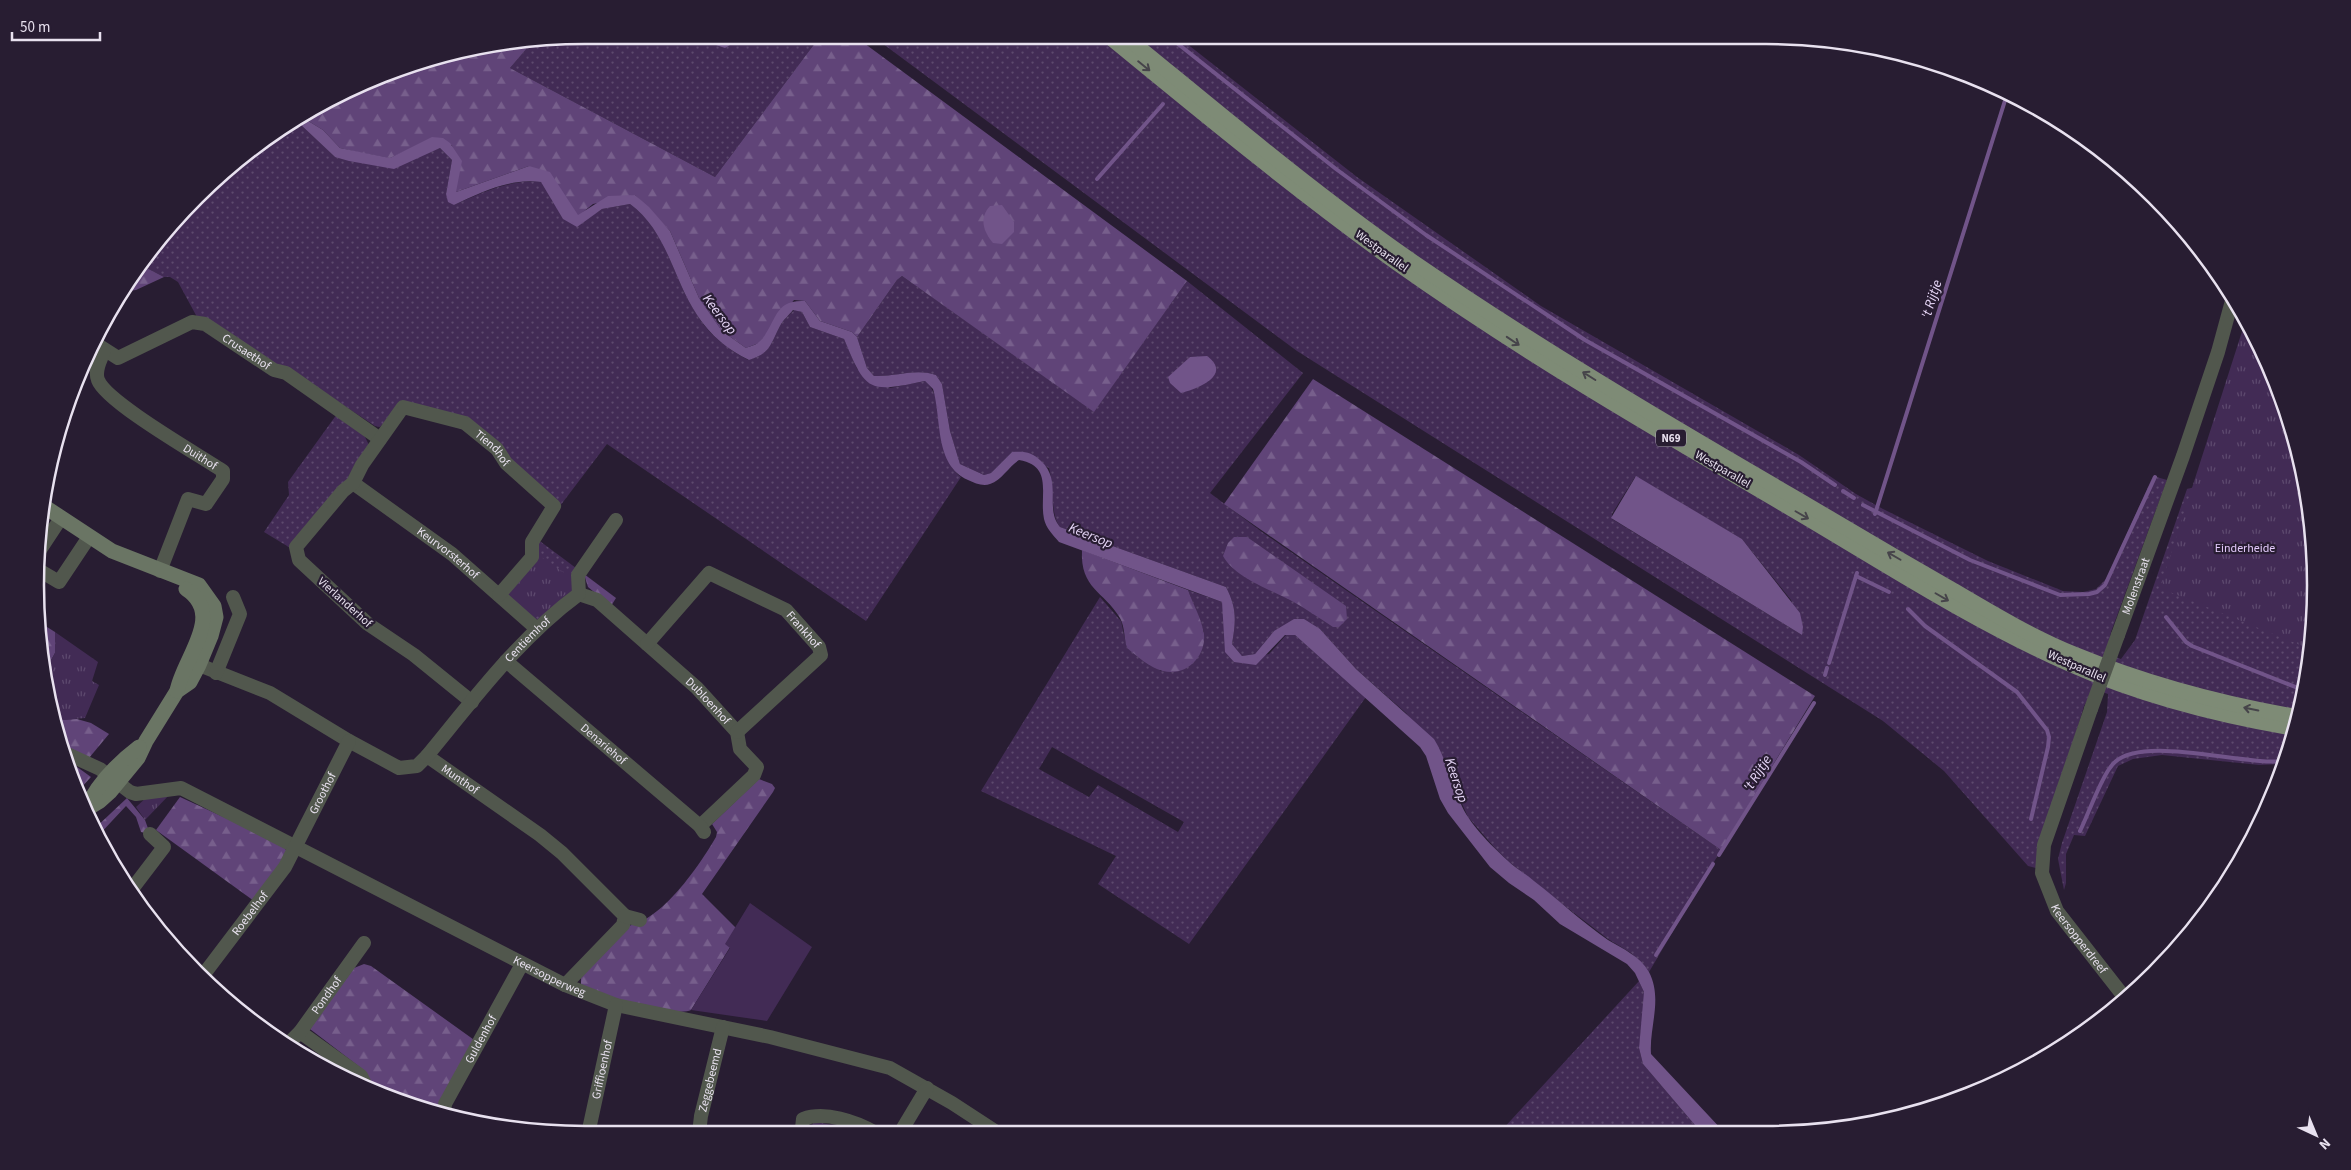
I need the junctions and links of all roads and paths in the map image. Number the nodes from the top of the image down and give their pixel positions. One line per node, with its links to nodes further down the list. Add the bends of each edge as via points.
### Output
1 (1117, 44): 25 (main road, Westparallel / N69, one-way to 25, via 1299,190 1469,312 1610,402 1908,577 1986,622 2105,679 2212,713)
2 (1135, 44): 24 (main road, Westparallel / N69, one-way to 2, via 2217,702 2143,680 2072,653 1922,572 1624,398 1478,305 1336,204)
3 (2230, 307): 35 (street, Molenstraat, bridge, via 2183,456 2044,845)
4 (99, 347): 5 (street)
5 (104, 351): 6 (street, Crusaethof, via 118,358 192,322 205,324 274,370 286,373); 13 (street, Duithof, via 97,369 98,381 115,400 223,471 223,479 206,504 188,499)
6 (380, 439): 7 (street, Tiendhof); 16 (street, Tiendhof, via 403,407 465,423 497,449 506,463 554,506 532,542 532,557)
7 (353, 484): 16 (street, Keurvorsterhof, via 452,554); 23 (street, Vierlanderhof, via 343,491 296,547 299,560 368,624 414,655)
8 (49, 510): 9 (street)
9 (61, 518): 11 (street); 12 (street)
10 (616, 520): 15 (street, via 578,575)
11 (89, 537): 13 (street, via 112,551); 14 (street, via 59,582)
12 (46, 541)
13 (160, 571): 21 (street, via 197,597 204,610)
14 (44, 573)
15 (579, 594): 18 (street, Centiemhof); 19 (street, Dubloenhof, via 597,600)
16 (498, 595): 18 (street, Keurvorsterhof)
17 (233, 598): 22 (street, via 240,614)
18 (537, 629): 20 (street, Centiemhof)
19 (647, 644): 26 (street, Dubloenhof, via 697,688); 26 (street, Frankhof, via 709,573 786,610 819,647 821,655)
20 (506, 661): 23 (street, Centiemhof); 32 (street, Denariehof)
21 (194, 663): 22 (street, Munthof); 30 (street, via 179,677 177,691 146,741)
22 (216, 673): 27 (street, Munthof, via 270,693)
23 (472, 702): 29 (street, Centiemhof)
24 (2291, 716)
25 (2288, 727)
26 (737, 732): 32 (street, Dubloenhof, via 740,748 757,768)
27 (349, 741): 29 (street, Munthof, via 399,768 417,766); 34 (street, Groothof)
28 (71, 756): 30 (street, Keersopperweg)
29 (427, 756): 37 (street, Munthof, via 562,853)
30 (114, 778): 31 (street); 34 (street, Keersopperweg, via 136,794 181,788)
31 (89, 801)
32 (702, 830)
33 (150, 834): 36 (street, via 164,847)
34 (297, 846): 40 (street, Keersopperweg); 41 (street, Roebelhof, via 285,867)
35 (2042, 873): 43 (street, Keersopperdreef, via 2057,911)
36 (135, 886)
37 (625, 916): 38 (street); 42 (street, via 623,925)
38 (640, 920)
39 (364, 943): 46 (street, Pondhof)
40 (522, 964): 42 (street, Keersopperweg); 50 (street, Guldenhof)
41 (206, 972)
42 (565, 985): 44 (street, Keersopperweg)
43 (2122, 993)
44 (616, 1006): 45 (street, Keersopperweg); 51 (street, Griffioenhof)
45 (723, 1027): 49 (street, Keersopperweg, via 890,1068); 52 (street, Zeggebeemd)
46 (300, 1032): 47 (street, Pondhof); 48 (street)
47 (292, 1040)
48 (362, 1077)
49 (927, 1088): 55 (street); 56 (street, Keersopperweg)
50 (445, 1108)
51 (590, 1126)
52 (700, 1126)
53 (803, 1126): 54 (street, via 802,1119 817,1115)
54 (864, 1126)
55 (904, 1126)
56 (987, 1126)

